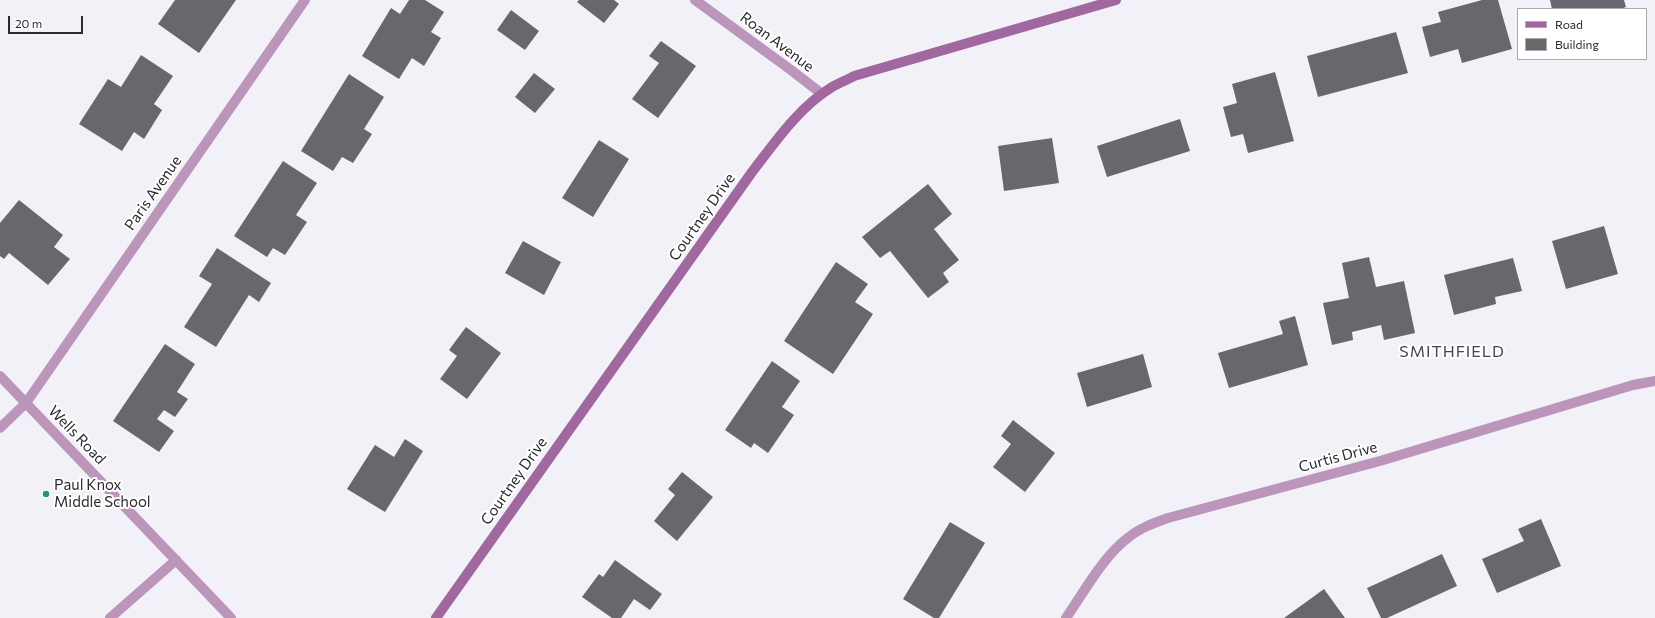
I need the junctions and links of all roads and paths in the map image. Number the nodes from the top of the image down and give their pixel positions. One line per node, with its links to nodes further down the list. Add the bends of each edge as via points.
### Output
1 (305, 0): 7 (street, Paris Avenue)
2 (695, 0): 4 (street, Roan Avenue)
3 (1116, 0): 4 (street, Courtney Drive, via 854,76)
4 (822, 94): 12 (street, Courtney Drive, via 796,116 752,172)
5 (0, 376): 7 (street, Wells Road)
6 (1655, 381): 13 (street, Curtis Drive, via 1633,385 1380,461 1168,518 1148,526 1112,551)
7 (26, 403): 8 (street, Paris Avenue); 9 (street, Wells Road)
8 (0, 428)
9 (176, 560): 10 (street); 11 (street, Wells Road)
10 (110, 618)
11 (231, 618)
12 (436, 618)
13 (1066, 618)

